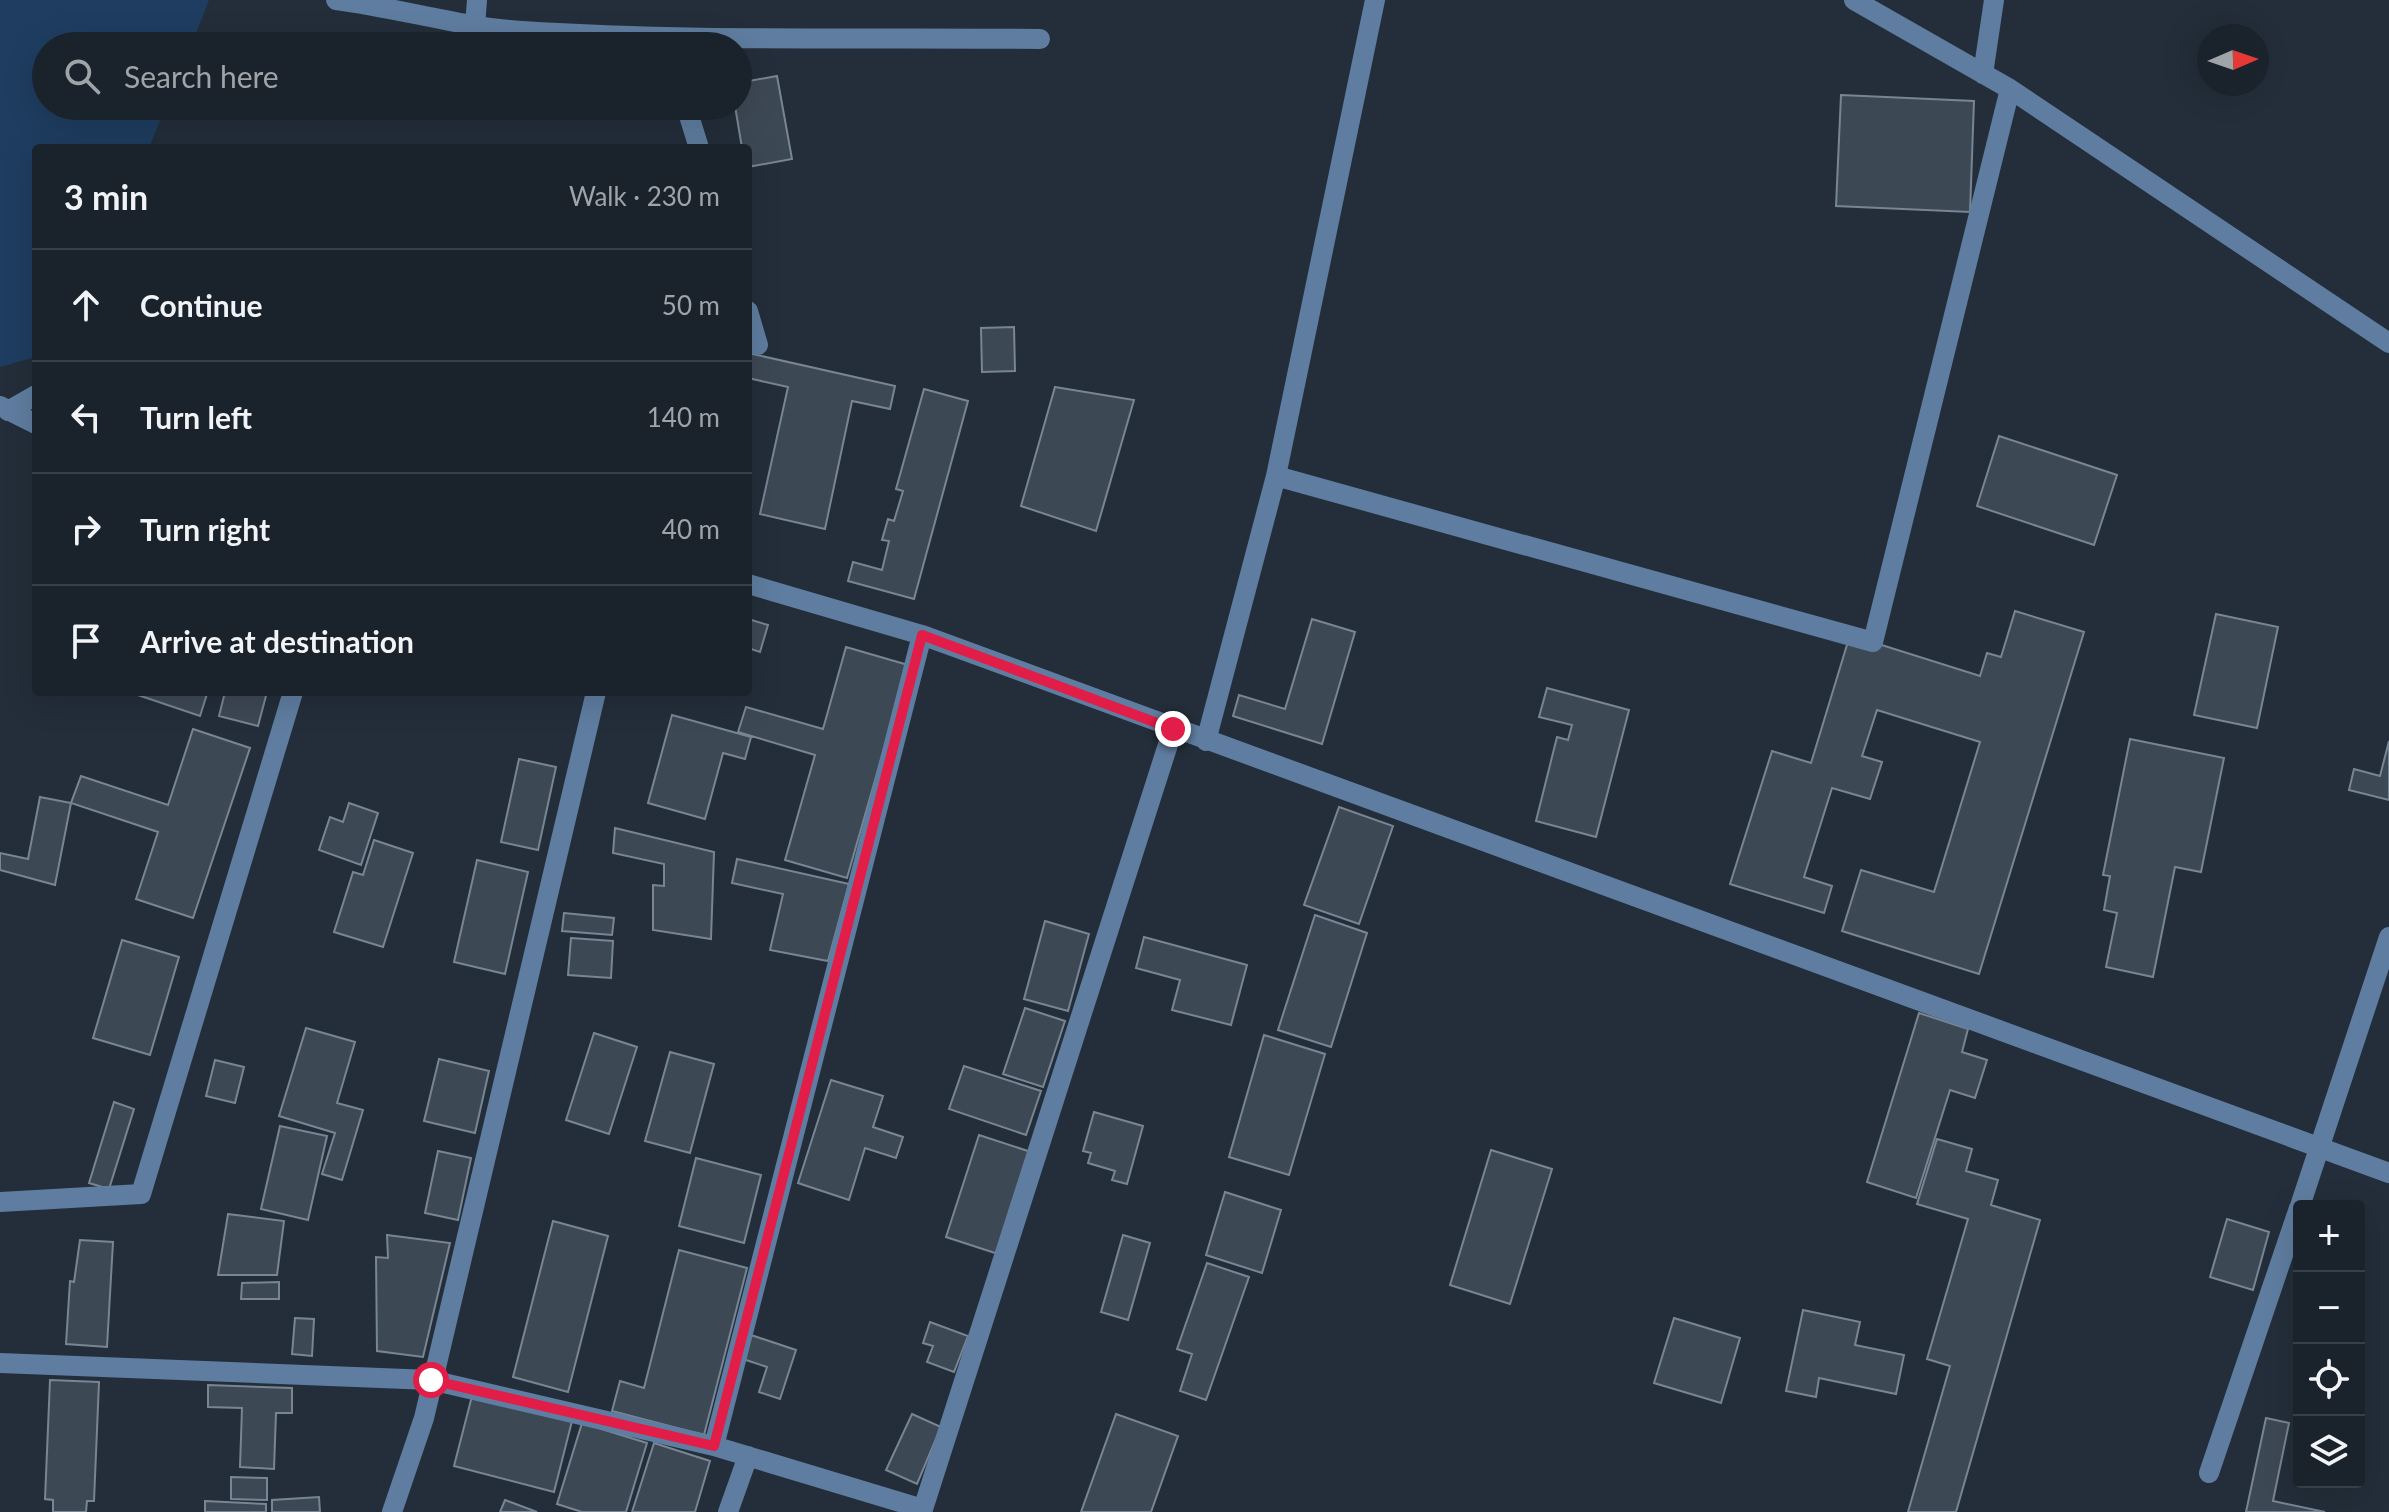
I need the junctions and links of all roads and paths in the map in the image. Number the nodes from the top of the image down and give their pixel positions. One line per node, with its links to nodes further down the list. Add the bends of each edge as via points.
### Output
1 (336, 0): 6 (street)
2 (477, 0): 6 (street)
3 (1375, 0): 20 (street)
4 (1854, 0): 10 (street)
5 (1994, 0): 10 (street)
6 (475, 26): 7 (street)
7 (536, 32)
8 (1040, 39): 9 (street)
9 (752, 41)
10 (1983, 74): 11 (street)
11 (2010, 89): 15 (street); 20 (street, via 1873,642)
12 (690, 120): 13 (street)
13 (698, 144)
14 (752, 325): 16 (street, via 758,345)
15 (2389, 343)
16 (752, 344)
17 (32, 397): 18 (street)
18 (4, 409): 19 (street)
19 (32, 422)
20 (1276, 476): 26 (street)
21 (752, 585): 22 (street)
22 (922, 635): 25 (street); 35 (street)
23 (292, 696): 31 (street, via 141,1194)
24 (595, 696): 34 (street)
25 (1173, 729): 26 (street); 36 (street, via 923,1509)
26 (1206, 741): 28 (street)
27 (2389, 937): 28 (street)
28 (2320, 1147): 29 (street); 30 (street)
29 (2389, 1173)
30 (2301, 1200)
31 (0, 1202)
32 (2293, 1225): 37 (street)
33 (0, 1363): 34 (street)
34 (431, 1380): 35 (street); 38 (street, via 424,1418)
35 (714, 1446): 36 (street)
36 (748, 1456): 39 (street)
37 (2209, 1473)
38 (392, 1512)
39 (728, 1512)

